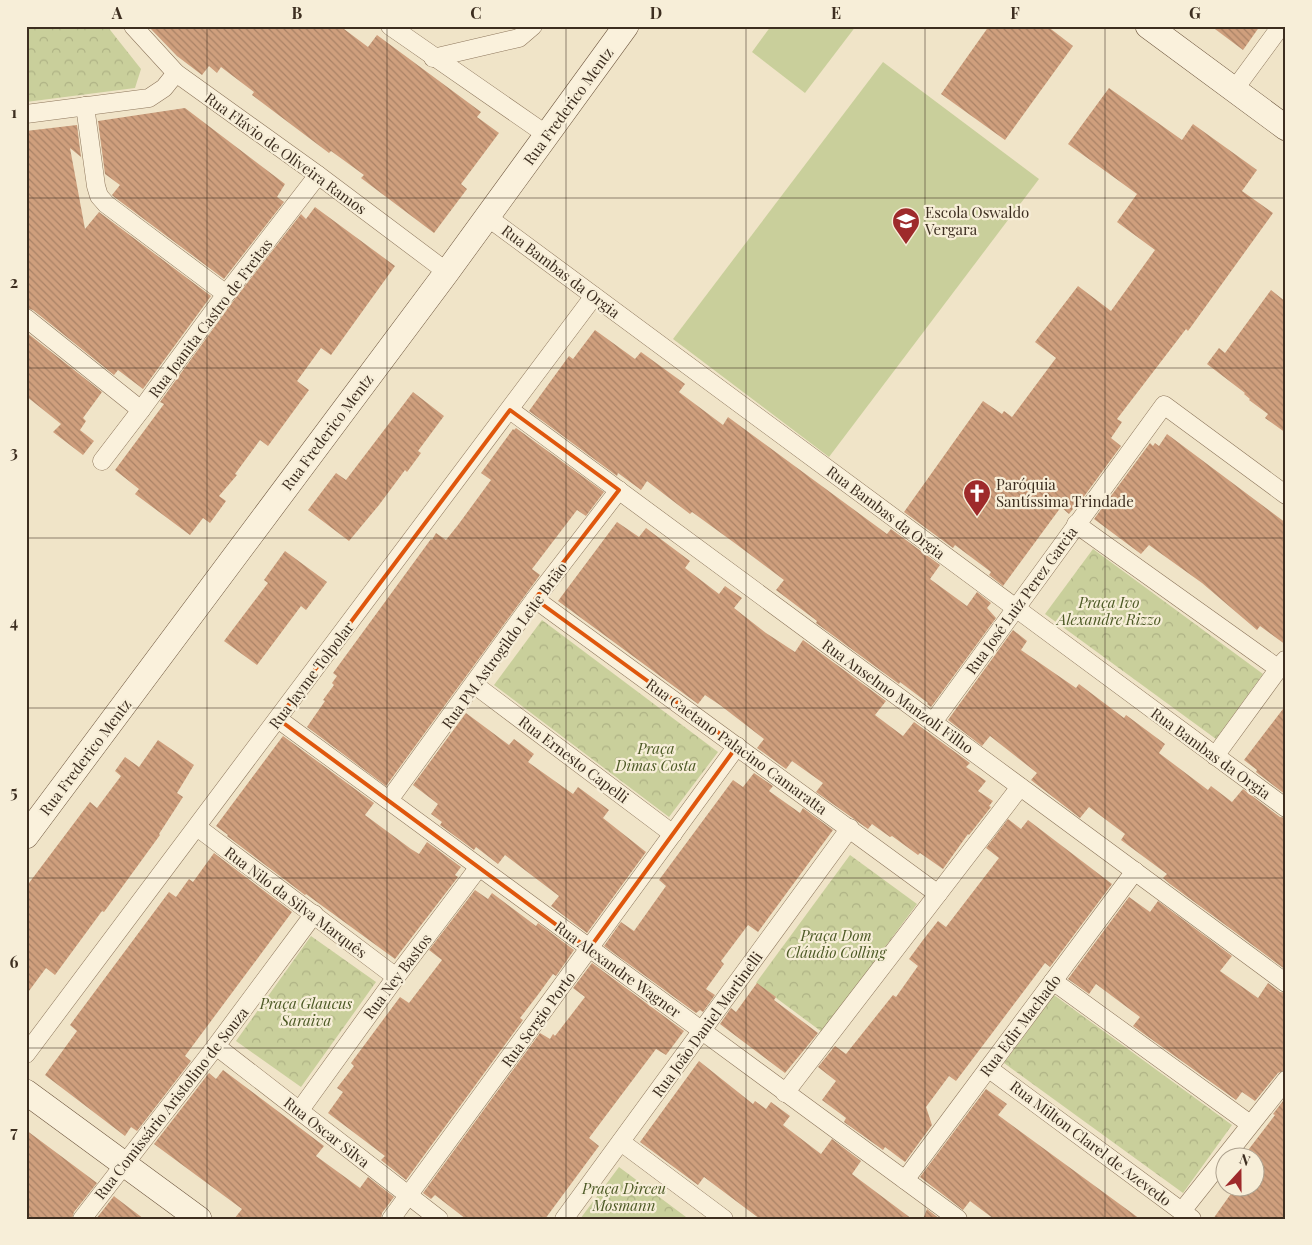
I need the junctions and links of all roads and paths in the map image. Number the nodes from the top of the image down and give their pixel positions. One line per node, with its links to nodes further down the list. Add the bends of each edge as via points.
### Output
1 (133, 26): 8 (street, Rua Flávio de Oliveira Ramos)
2 (390, 26): 7 (street)
3 (532, 26): 7 (street, via 519,38)
4 (626, 26): 13 (street, Rua Frederico Mentz)
5 (1148, 26): 9 (street)
6 (1280, 26): 9 (street)
7 (433, 58): 13 (street)
8 (176, 73): 10 (street, via 164,88 149,98); 14 (street, Rua Flávio de Oliveira Ramos)
9 (1234, 90): 12 (street)
10 (85, 106): 11 (street); 17 (street, via 99,196)
11 (26, 114)
12 (1286, 128)
13 (547, 135): 15 (street, Rua Frederico Mentz)
14 (318, 175): 16 (street, Rua Flávio de Oliveira Ramos); 17 (street, Rua Joanita Castro de Freitas)
15 (486, 216): 16 (street, Rua Frederico Mentz); 18 (street, Rua Bambas da Orgia)
16 (447, 272): 40 (street, Rua Frederico Mentz)
17 (226, 294): 20 (street, Rua Joanita Castro de Freitas)
18 (594, 296): 21 (street, Rua Jayme Tolpolar); 27 (street, Rua Bambas da Orgia)
19 (26, 318): 20 (street)
20 (141, 410): 22 (street, Rua Joanita Castro de Freitas)
21 (510, 410): 23 (street, Rua Anselmo Manzoli Filho); 30 (street, Rua Jayme Tolpolar)
22 (102, 461)
23 (619, 490): 26 (street, Rua PM Astrogildo Leite Brião); 31 (street, Rua Anselmo Manzoli Filho)
24 (1286, 495): 25 (street, Rua José Luiz Perez Garcia, via 1164,405)
25 (1076, 524): 27 (street, Rua José Luiz Perez Garcia); 28 (street)
26 (535, 599): 29 (street, Rua PM Astrogildo Leite Brião); 32 (street, Rua Caetano Palacino Camaratta)
27 (1015, 608): 31 (street, Rua José Luiz Perez Garcia); 33 (street, Rua Bambas da Orgia)
28 (1282, 665): 33 (street)
29 (475, 685): 35 (street, Rua PM Astrogildo Leite Brião); 39 (street, Rua Ernesto Capelli)
30 (278, 719): 35 (street, Rua Alexandre Wagner); 37 (street, Rua Jayme Tolpolar)
31 (933, 722): 34 (street, Rua Anselmo Manzoli Filho)
32 (737, 746): 38 (street, Rua Caetano Palacino Camaratta); 39 (street, Rua Sergio Porto)
33 (1215, 756): 36 (street, Rua Bambas da Orgia)
34 (1020, 787): 42 (street, Rua Anselmo Manzoli Filho); 43 (street)
35 (389, 800): 41 (street, Rua Alexandre Wagner)
36 (1286, 808)
37 (197, 827): 44 (street, Rua Nilo da Silva Marquês); 51 (street, Rua Jayme Tolpolar)
38 (850, 828): 43 (street, Rua Caetano Palacino Camaratta); 49 (street, Rua João Daniel Martinelli)
39 (673, 834): 45 (street, Rua Sergio Porto)
40 (26, 836)
41 (479, 867): 45 (street, Rua Alexandre Wagner); 46 (street, Rua Ney Bastos)
42 (1135, 871): 47 (street, Rua Edir Machado); 48 (street, Rua Anselmo Manzoli Filho)
43 (938, 894): 55 (street)
44 (314, 914): 46 (street, Rua Nilo da Silva Marquês); 50 (street, Rua Comissário Aristolino de Souza)
45 (589, 949): 49 (street, Rua Alexandre Wagner); 61 (street, Rua Sergio Porto)
46 (396, 976): 56 (street, Rua Ney Bastos)
47 (1053, 981): 52 (street, Rua Edir Machado); 57 (street)
48 (1286, 983)
49 (702, 1031): 55 (street, Rua Alexandre Wagner); 58 (street, Rua João Daniel Martinelli)
50 (216, 1046): 56 (street, Rua Oscar Silva); 59 (street, Rua Comissário Aristolino de Souza)
51 (26, 1054)
52 (988, 1068): 60 (street, Rua Edir Machado); 62 (street, Rua Milton Clarel de Azevedo)
53 (1286, 1080): 57 (street)
54 (26, 1092): 59 (street)
55 (785, 1092): 60 (street, Rua Alexandre Wagner)
56 (300, 1110): 61 (street, Rua Oscar Silva)
57 (1250, 1124): 62 (street)
58 (620, 1142): 63 (street); 68 (street, Rua João Daniel Martinelli)
59 (124, 1163): 64 (street, Rua Comissário Aristolino de Souza); 65 (street)
60 (905, 1180): 69 (street, Rua Alexandre Wagner)
61 (408, 1196): 66 (street, Rua Sergio Porto); 67 (street, Rua Oscar Silva)
62 (1187, 1215)
63 (717, 1217)
64 (82, 1219)
65 (199, 1219)
66 (391, 1219)
67 (439, 1219)
68 (564, 1219)
69 (958, 1219)

